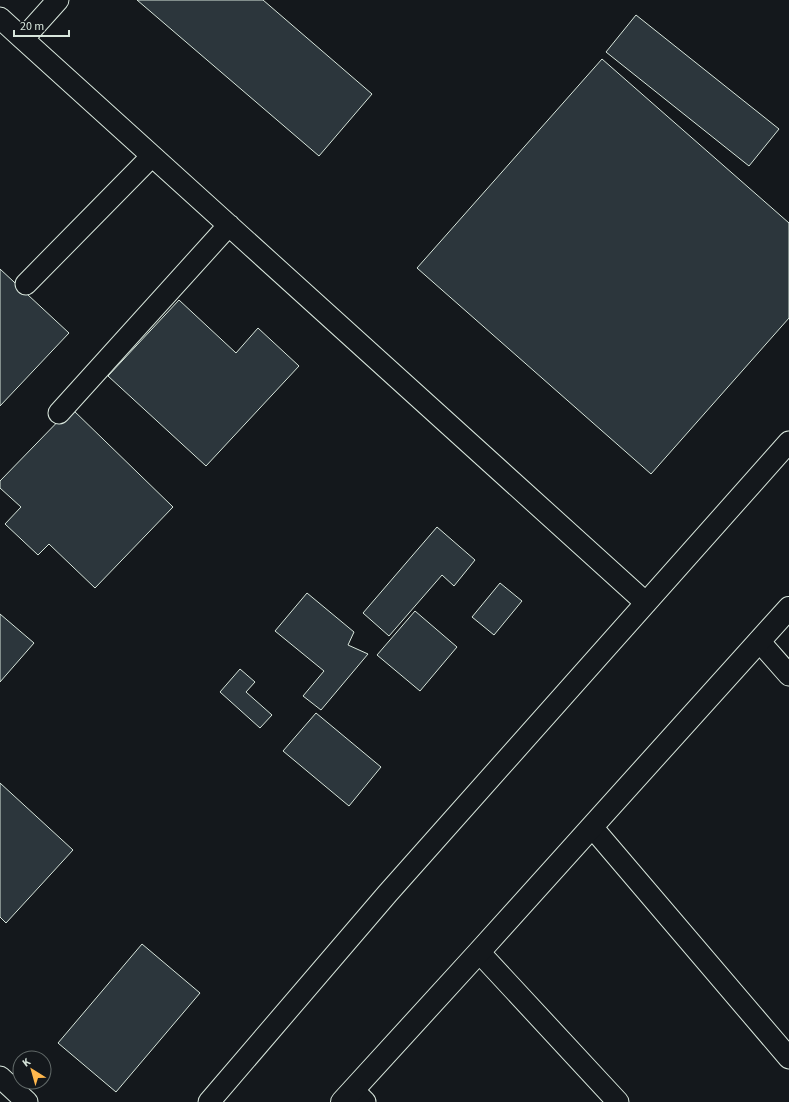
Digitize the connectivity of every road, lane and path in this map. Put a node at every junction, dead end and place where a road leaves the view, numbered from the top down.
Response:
1 (58, 0) edge
2 (0, 18) edge
3 (23, 39) junction
4 (152, 156) junction
5 (228, 225) junction
6 (26, 284) dead end
7 (59, 413) dead end
8 (789, 442) edge
9 (646, 603) junction
10 (789, 608) edge
11 (759, 641) junction
12 (789, 675) edge
13 (592, 827) junction
14 (479, 952) junction
15 (789, 1058) edge
16 (0, 1077) edge
17 (353, 1098) edge
18 (27, 1102) edge
19 (209, 1102) edge
20 (618, 1102) edge

1 - 3 street
2 - 3 street
3 - 4 street
4 - 5 street
4 - 6 street
5 - 7 street
5 - 9 street
8 - 9 street
9 - 19 street
10 - 11 main road
11 - 12 street
11 - 13 main road
13 - 14 main road
13 - 15 street
14 - 17 main road
14 - 20 street
16 - 18 street

